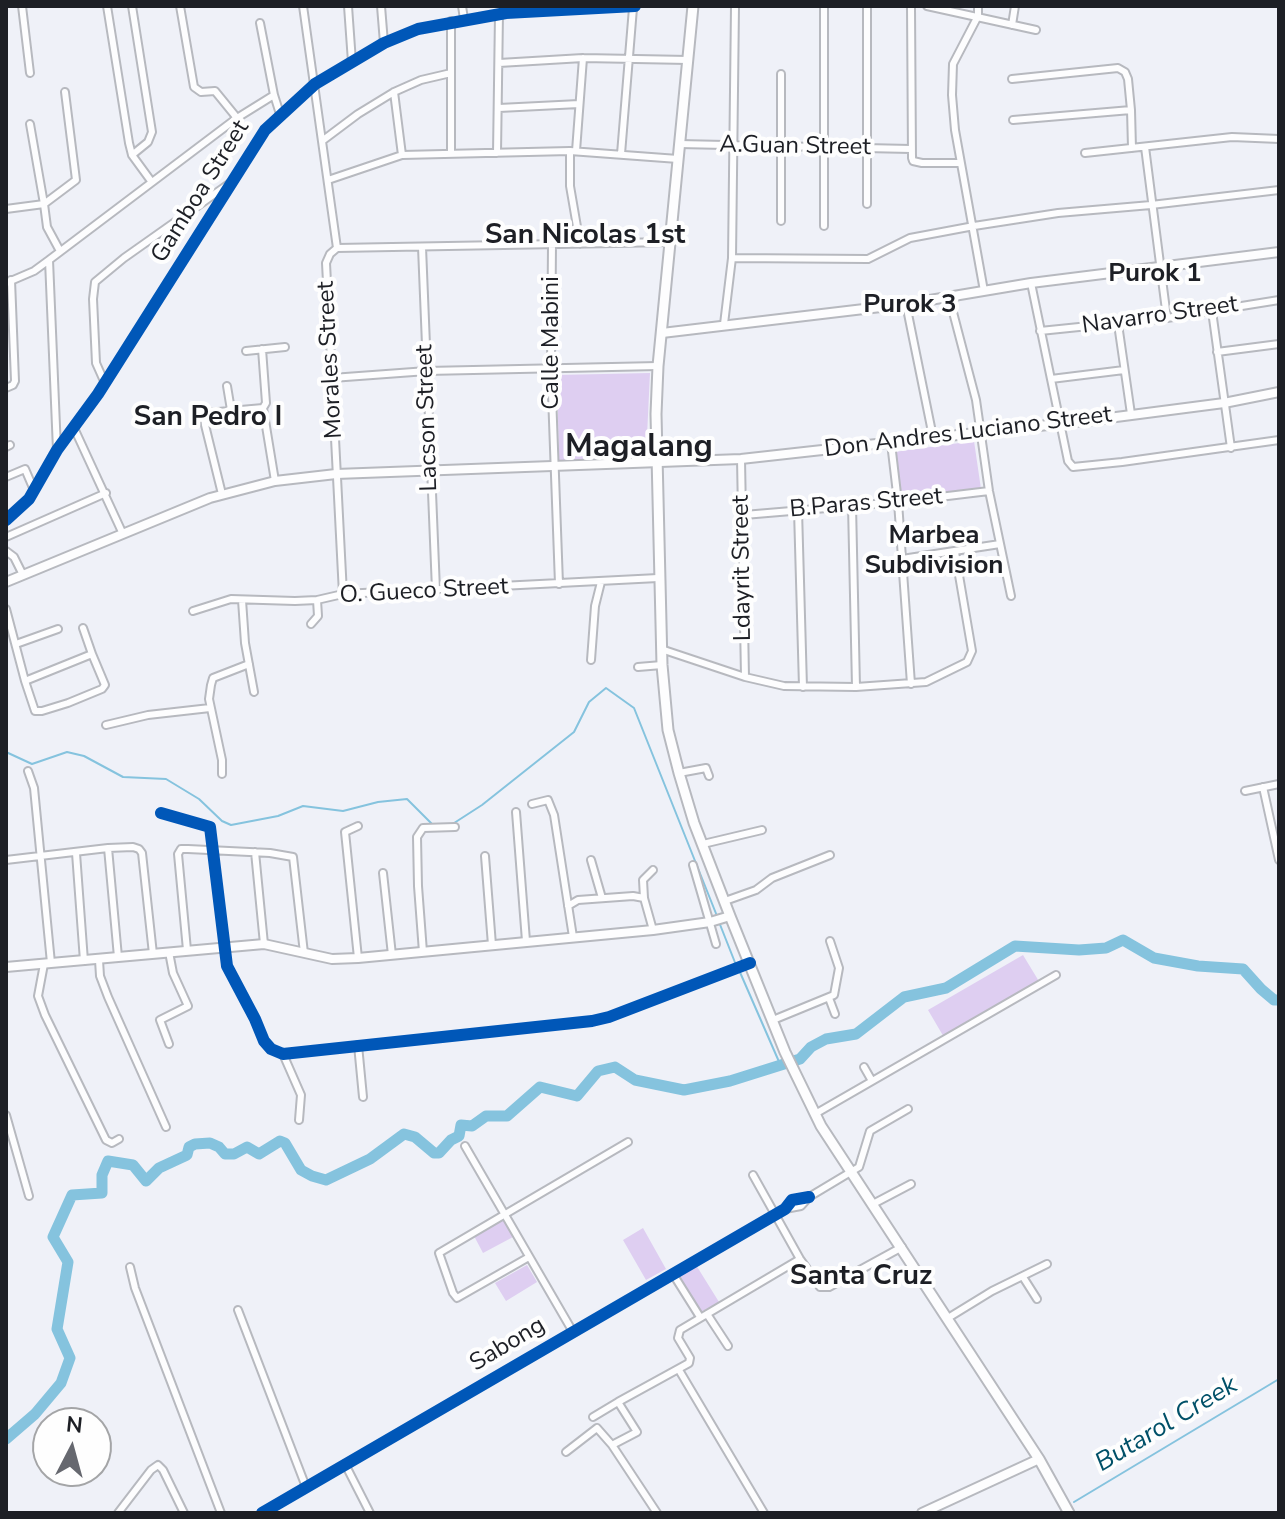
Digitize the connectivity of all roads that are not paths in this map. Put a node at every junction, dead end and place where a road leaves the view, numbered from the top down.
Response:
1 (22, 6) edge
2 (107, 6) edge
3 (132, 6) edge
4 (180, 6) edge
5 (303, 6) edge
6 (348, 6) edge
7 (381, 6) edge
8 (462, 6) edge
9 (693, 6) edge
10 (735, 6) edge
11 (824, 6) edge
12 (867, 6) edge
13 (911, 6) edge
14 (927, 6) edge
15 (978, 6) edge
16 (1015, 6) edge
17 (613, 7) edge
18 (634, 7) edge
19 (940, 7) edge
20 (536, 8) edge
21 (499, 14) junction
22 (978, 16) junction
23 (464, 19) junction
24 (451, 21) junction
25 (260, 23) dead end
26 (1012, 25) junction
27 (1036, 30) dead end
28 (384, 43) junction
29 (583, 58) junction
30 (630, 58) junction
31 (688, 60) junction
32 (352, 62) junction
33 (499, 63) junction
34 (30, 73) dead end
35 (451, 73) junction
36 (781, 74) dead end
37 (1012, 79) dead end
38 (315, 84) junction
39 (65, 92) dead end
40 (394, 92) junction
41 (274, 95) junction
42 (579, 104) junction
43 (499, 108) junction
44 (1131, 110) junction
45 (280, 114) junction
46 (237, 118) junction
47 (1013, 120) dead end
48 (30, 124) dead end
49 (1279, 139) edge
50 (322, 141) junction
51 (679, 144) junction
52 (733, 146) junction
53 (1145, 147) junction
54 (781, 148) junction
55 (825, 148) junction
56 (1132, 148) junction
57 (868, 149) junction
58 (911, 149) junction
59 (573, 151) junction
60 (451, 152) junction
61 (497, 153) junction
62 (1085, 153) dead end
63 (621, 154) junction
64 (132, 155) junction
65 (402, 155) junction
66 (678, 159) junction
67 (960, 163) junction
68 (235, 179) junction
69 (328, 180) junction
70 (151, 181) junction
71 (1279, 190) edge
72 (44, 204) junction
73 (867, 204) dead end
74 (1151, 205) junction
75 (6, 209) edge
76 (781, 221) dead end
77 (824, 226) dead end
78 (974, 226) junction
79 (670, 242) junction
80 (580, 244) junction
81 (552, 245) junction
82 (422, 247) junction
83 (337, 248) junction
84 (60, 251) junction
85 (1279, 252) edge
86 (732, 258) junction
87 (49, 260) junction
88 (1159, 268) junction
89 (8, 282) edge
90 (1031, 283) junction
91 (984, 291) junction
92 (949, 297) junction
93 (1279, 300) edge
94 (906, 304) junction
95 (1212, 311) junction
96 (1167, 318) junction
97 (724, 324) junction
98 (1118, 324) junction
99 (1040, 331) junction
100 (662, 333) junction
101 (1279, 344) edge
102 (285, 347) dead end
103 (262, 349) junction
104 (246, 351) dead end
105 (1217, 352) junction
106 (658, 366) junction
107 (551, 367) junction
108 (1124, 370) junction
109 (427, 371) junction
110 (332, 378) junction
111 (1051, 379) junction
112 (104, 381) junction
113 (227, 386) dead end
114 (6, 388) edge
115 (1279, 392) edge
116 (1224, 403) junction
117 (263, 408) junction
118 (231, 410) junction
119 (1131, 414) junction
120 (1060, 422) junction
121 (74, 428) junction
122 (980, 431) junction
123 (933, 437) junction
124 (1279, 440) edge
125 (891, 443) junction
126 (1231, 448) junction
127 (57, 450) junction
128 (741, 459) junction
129 (656, 463) junction
130 (554, 467) junction
131 (430, 472) junction
132 (336, 474) junction
133 (6, 477) edge
134 (275, 481) junction
135 (34, 490) junction
136 (989, 491) junction
137 (106, 493) junction
138 (222, 494) junction
139 (898, 502) junction
140 (852, 505) junction
141 (798, 510) junction
142 (744, 515) junction
143 (6, 520) edge
144 (122, 532) junction
145 (6, 537) edge
146 (1000, 544) junction
147 (6, 551) edge
148 (955, 552) junction
149 (902, 559) junction
150 (23, 575) junction
151 (658, 578) junction
152 (6, 582) edge
153 (601, 582) junction
154 (559, 584) junction
155 (436, 590) junction
156 (343, 594) junction
157 (1011, 596) dead end
158 (242, 600) junction
159 (317, 600) junction
160 (6, 609) edge
161 (193, 611) dead end
162 (311, 624) dead end
163 (83, 628) dead end
164 (58, 629) dead end
165 (16, 644) junction
166 (661, 649) junction
167 (92, 654) junction
168 (591, 660) dead end
169 (249, 664) junction
170 (662, 665) junction
171 (638, 667) dead end
172 (745, 677) junction
173 (25, 681) junction
174 (911, 684) junction
175 (803, 687) junction
176 (856, 687) junction
177 (254, 692) dead end
178 (210, 708) junction
179 (106, 725) dead end
180 (28, 771) dead end
181 (679, 773) junction
182 (222, 774) dead end
183 (709, 776) dead end
184 (1279, 784) edge
185 (1263, 787) junction
186 (1245, 791) dead end
187 (532, 804) dead end
188 (516, 812) dead end
189 (161, 813) dead end
190 (358, 826) dead end
191 (455, 827) dead end
192 (762, 830) dead end
193 (703, 844) junction
194 (108, 848) junction
195 (214, 851) junction
196 (255, 852) junction
197 (76, 853) junction
198 (830, 855) dead end
199 (40, 856) junction
200 (485, 856) dead end
201 (6, 860) edge
202 (591, 860) dead end
203 (1279, 860) edge
204 (693, 865) dead end
205 (653, 870) dead end
206 (383, 873) dead end
207 (602, 898) junction
208 (644, 898) junction
209 (725, 901) junction
210 (568, 906) junction
211 (719, 920) junction
212 (653, 930) junction
213 (573, 937) junction
214 (526, 941) junction
215 (830, 941) dead end
216 (264, 944) junction
217 (716, 944) dead end
218 (492, 945) junction
219 (223, 947) junction
220 (187, 950) junction
221 (169, 952) junction
222 (423, 952) junction
223 (304, 953) junction
224 (153, 954) junction
225 (392, 955) junction
226 (118, 957) junction
227 (358, 958) junction
228 (99, 960) junction
229 (84, 961) junction
230 (48, 964) junction
231 (742, 966) junction
232 (6, 967) edge
233 (1056, 975) dead end
234 (829, 998) junction
235 (835, 1014) dead end
236 (773, 1020) junction
237 (169, 1044) dead end
238 (358, 1045) junction
239 (283, 1054) junction
240 (864, 1067) dead end
241 (872, 1081) junction
242 (363, 1097) dead end
243 (908, 1109) dead end
244 (815, 1114) junction
245 (6, 1115) edge
246 (299, 1120) dead end
247 (166, 1127) dead end
248 (119, 1139) dead end
249 (628, 1142) dead end
250 (465, 1146) dead end
251 (852, 1172) junction
252 (753, 1175) dead end
253 (911, 1184) dead end
254 (29, 1196) dead end
255 (873, 1204) junction
256 (504, 1214) junction
257 (776, 1214) junction
258 (902, 1247) junction
259 (529, 1257) junction
260 (800, 1259) junction
261 (1047, 1264) dead end
262 (130, 1267) dead end
263 (673, 1274) junction
264 (1023, 1277) junction
265 (1037, 1299) dead end
266 (238, 1310) dead end
267 (704, 1315) junction
268 (948, 1318) junction
269 (573, 1332) junction
270 (728, 1346) dead end
271 (679, 1370) junction
272 (618, 1402) junction
273 (593, 1417) dead end
274 (612, 1445) junction
275 (566, 1452) dead end
276 (1039, 1459) junction
277 (345, 1464) junction
278 (306, 1487) junction
279 (118, 1513) edge
280 (184, 1513) edge
281 (221, 1513) edge
282 (262, 1513) edge
283 (370, 1513) edge
284 (657, 1513) edge
285 (764, 1513) edge
286 (922, 1513) edge
287 (1069, 1513) edge

1 - 34 street
2 - 64 street
3 - 64 street
4 - 46 street
5 - 38 street, Morales Street
6 - 32 street
7 - 28 street
8 - 23 street
9 - 31 main road
10 - 52 street
11 - 55 street
12 - 57 street
13 - 58 street
14 - 19 street
15 - 22 street
16 - 26 street
17 - 18 street, Gamboa Street
17 - 20 street, Gamboa Street
18 - 30 street
19 - 22 street
20 - 21 street, Gamboa Street
21 - 23 street, Gamboa Street
21 - 33 street
22 - 26 street
22 - 67 street
23 - 24 street, Gamboa Street
24 - 28 street, Gamboa Street
24 - 35 street
25 - 41 street
26 - 27 street
28 - 32 street, Gamboa Street
29 - 30 street
29 - 33 street
29 - 42 street
30 - 31 street
30 - 63 street
31 - 51 main road
32 - 38 street, Gamboa Street
33 - 43 street
35 - 40 street
35 - 60 street
36 - 54 street
37 - 44 street
38 - 45 street, Gamboa Street
38 - 50 street, Morales Street
39 - 72 street
40 - 50 street
40 - 65 street
41 - 45 street
41 - 46 street
42 - 43 street
42 - 59 street
43 - 61 street
44 - 47 street
44 - 56 street
45 - 68 street, Gamboa Street
46 - 70 street
48 - 72 street
49 - 53 street
50 - 69 street, Morales Street
51 - 52 street, A.Guan Street
51 - 66 main road
52 - 54 street, A.Guan Street
52 - 86 street
53 - 56 street
53 - 74 street
54 - 55 street, A.Guan Street
54 - 76 street
55 - 57 street, A.Guan Street
55 - 77 street
56 - 62 street
57 - 58 street, A.Guan Street
57 - 73 street
58 - 67 street
59 - 61 street
59 - 63 street
59 - 80 street
60 - 61 street
60 - 65 street
63 - 66 street
64 - 70 street
65 - 69 street
66 - 79 main road
67 - 78 street
68 - 112 street, Gamboa Street
68 - 112 street
69 - 83 street, Morales Street
70 - 84 street
71 - 74 street
72 - 75 street
72 - 84 street
74 - 78 street
74 - 88 street
78 - 86 street
78 - 91 street
79 - 80 street
79 - 100 main road
80 - 81 street
81 - 82 street
81 - 107 street, Calle Mabini
82 - 83 street
82 - 109 street, Lacson Street
83 - 110 street, Morales Street
84 - 87 street
85 - 88 street
86 - 97 street
87 - 89 street
87 - 127 street
88 - 90 street
88 - 96 street
89 - 114 street
90 - 91 street
90 - 99 street
91 - 92 street
92 - 94 street
92 - 122 street
93 - 95 street, Navarro Street
94 - 97 street
94 - 123 street
95 - 96 street, Navarro Street
95 - 105 street
96 - 98 street, Navarro Street
97 - 100 street
98 - 99 street, Navarro Street
98 - 108 street
99 - 111 street
100 - 106 main road
101 - 105 street
102 - 103 street
103 - 104 street
103 - 117 street
105 - 116 street
106 - 107 street
106 - 129 main road
107 - 109 street
107 - 130 street, Calle Mabini
108 - 111 street
108 - 119 street
109 - 110 street
109 - 131 street, Lacson Street
110 - 132 street, Morales Street
111 - 120 street
112 - 121 street, Gamboa Street
113 - 118 street
115 - 116 street, Don Andres Luciano Street
116 - 119 street, Don Andres Luciano Street
116 - 126 street
117 - 118 street
117 - 134 street
118 - 138 street
119 - 120 street, Don Andres Luciano Street
120 - 122 street, Don Andres Luciano Street
120 - 126 street
121 - 127 street, Gamboa Street
121 - 137 street
122 - 123 street, Don Andres Luciano Street
122 - 136 street
123 - 125 street, Don Andres Luciano Street
124 - 126 street
125 - 128 street, Don Andres Luciano Street
125 - 139 street
127 - 135 street, Gamboa Street
128 - 129 street, Don Andres Luciano Street
128 - 142 street, Ldayrit Street
129 - 130 street, Don Andres Luciano Street
129 - 151 main road
130 - 131 street, Don Andres Luciano Street
130 - 154 street, Calle Mabini
131 - 132 street, Don Andres Luciano Street
131 - 155 street, Lacson Street
132 - 134 street, Don Andres Luciano Street
132 - 156 street, Morales Street
133 - 135 street
134 - 138 street, Don Andres Luciano Street
135 - 143 street, Gamboa Street
136 - 139 street, B.Paras Street
136 - 146 street
137 - 144 street
137 - 145 street
138 - 144 street, Don Andres Luciano Street
139 - 140 street, B.Paras Street
139 - 149 street
140 - 141 street, B.Paras Street
140 - 176 street
141 - 142 street, B.Paras Street
141 - 175 street
142 - 172 street, Ldayrit Street
144 - 150 street, Don Andres Luciano Street
146 - 148 street
146 - 157 street
147 - 150 street
148 - 149 street
148 - 174 street
149 - 174 street
150 - 152 street, Don Andres Luciano Street
151 - 153 street, O. Gueco Street
151 - 166 main road
153 - 154 street, O. Gueco Street
153 - 168 street
154 - 155 street, O. Gueco Street
155 - 156 street, O. Gueco Street
156 - 159 street, O. Gueco Street
158 - 159 street, O. Gueco Street
158 - 161 street, O. Gueco Street
158 - 169 street
159 - 162 street
160 - 165 street
163 - 167 street
164 - 165 street
165 - 173 street
166 - 170 main road
166 - 172 street
167 - 173 street
167 - 173 street
169 - 177 street
169 - 178 street
170 - 171 street
170 - 181 main road
172 - 175 street
174 - 176 street
175 - 176 street
178 - 179 street
178 - 182 street
180 - 199 street
181 - 183 street
181 - 193 main road
184 - 185 street
185 - 186 street
185 - 203 street
187 - 210 street
188 - 214 street
189 - 195 street
190 - 227 street
191 - 222 street
192 - 193 street
193 - 209 main road
194 - 197 street
194 - 224 street
194 - 226 street
195 - 196 street
195 - 219 street
195 - 220 street
196 - 216 street
196 - 223 street
197 - 199 street
197 - 229 street
198 - 209 street
199 - 201 street
199 - 230 street
200 - 218 street
202 - 207 street
204 - 211 street
205 - 208 street
206 - 225 street
207 - 208 street
207 - 210 street
208 - 212 street
209 - 211 main road
210 - 213 street
211 - 212 street
211 - 217 street
211 - 231 main road
212 - 213 street
213 - 214 street
214 - 218 street
215 - 234 street
216 - 219 street
216 - 223 street
218 - 222 street
219 - 220 street
219 - 239 street
220 - 221 street
221 - 224 street
221 - 237 street
222 - 225 street
223 - 227 street
224 - 226 street
225 - 227 street
226 - 228 street
228 - 229 street
228 - 247 street
229 - 230 street
230 - 232 street
230 - 248 street
231 - 236 main road
231 - 238 street
233 - 241 street
234 - 235 street
234 - 236 street
236 - 244 main road
238 - 239 street
238 - 242 street
239 - 246 street
240 - 241 street
241 - 244 street
243 - 251 street
244 - 251 main road
245 - 254 street
249 - 256 street
250 - 256 street
251 - 255 main road
251 - 257 street, Sabong
252 - 257 street
253 - 255 street
255 - 258 main road
256 - 259 street
256 - 259 street
257 - 260 street
257 - 263 street, Sabong
258 - 260 street
258 - 268 main road
259 - 269 street
260 - 267 street
261 - 264 street
262 - 281 street
263 - 267 street
263 - 269 street, Sabong
264 - 265 street
264 - 268 street
266 - 278 street
267 - 270 street
267 - 271 street
268 - 276 main road
269 - 277 street, Sabong
271 - 272 street
271 - 285 street
272 - 273 street
272 - 274 street
274 - 275 street
274 - 284 street
276 - 286 street
276 - 287 main road
277 - 278 street, Sabong
277 - 283 street
278 - 282 street, Sabong
279 - 280 street

